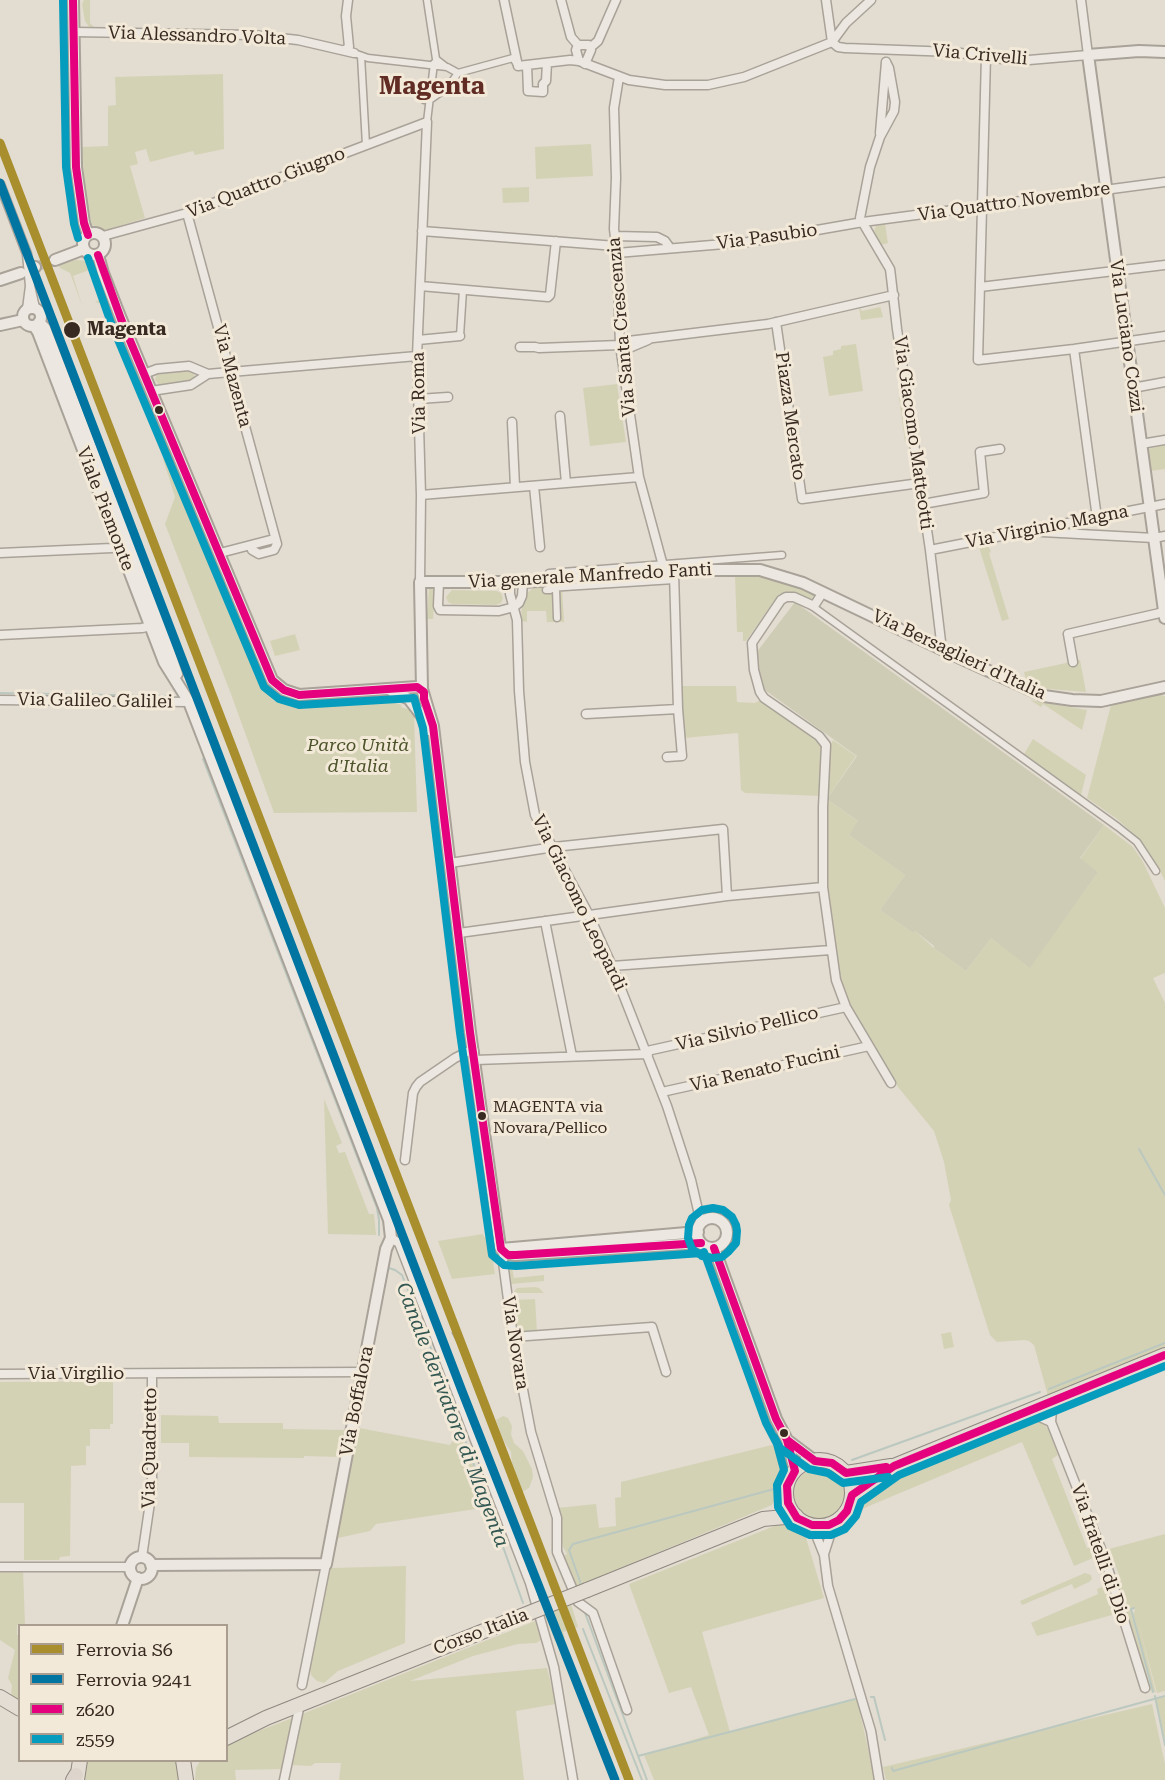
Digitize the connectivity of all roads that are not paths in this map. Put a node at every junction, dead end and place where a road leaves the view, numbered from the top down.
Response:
1 (74, 0) edge
2 (348, 0) edge
3 (427, 0) edge
4 (504, 0) edge
5 (561, 0) edge
6 (616, 0) edge
7 (826, 0) edge
8 (872, 0) edge
9 (1081, 0) edge
10 (74, 32) junction
11 (832, 42) junction
12 (578, 45) junction
13 (591, 47) junction
14 (886, 50) junction
15 (1165, 52) edge
16 (354, 53) junction
17 (1088, 55) junction
18 (986, 56) junction
19 (582, 62) junction
20 (886, 62) junction
21 (431, 63) junction
22 (547, 63) junction
23 (523, 66) junction
24 (458, 73) junction
25 (619, 77) junction
26 (427, 99) junction
27 (427, 122) junction
28 (880, 137) junction
29 (366, 145) junction
30 (1165, 182) edge
31 (0, 184) edge
32 (1108, 190) junction
33 (982, 207) junction
34 (187, 213) junction
35 (863, 222) junction
36 (422, 231) junction
37 (88, 235) junction
38 (103, 236) junction
39 (615, 236) junction
40 (556, 242) junction
41 (670, 248) junction
42 (84, 249) junction
43 (617, 250) junction
44 (98, 255) junction
45 (55, 260) tunnel mouth
46 (1165, 265) edge
47 (1117, 271) junction
48 (21, 273) dead end
49 (0, 280) edge
50 (420, 286) junction
51 (980, 287) junction
52 (462, 290) junction
53 (894, 295) junction
54 (31, 308) junction
55 (23, 320) junction
56 (776, 322) junction
57 (37, 324) junction
58 (0, 325) edge
59 (460, 336) joint
60 (1165, 336) edge
61 (418, 340) junction
62 (1127, 342) junction
63 (621, 346) junction
64 (520, 347) dead end
65 (1074, 349) junction
66 (417, 356) junction
67 (231, 371) junction
68 (144, 374) junction
69 (208, 374) junction
70 (1165, 382) edge
71 (1133, 388) junction
72 (151, 391) junction
73 (448, 397) dead end
74 (418, 399) junction
75 (560, 416) dead end
76 (512, 422) dead end
77 (1165, 440) edge
78 (1141, 444) junction
79 (1000, 449) dead end
80 (639, 477) junction
81 (566, 483) junction
82 (920, 483) junction
83 (534, 486) junction
84 (515, 488) junction
85 (421, 495) junction
86 (923, 504) junction
87 (1165, 504) edge
88 (1150, 507) junction
89 (1097, 518) junction
90 (1030, 532) junction
91 (1160, 537) edge
92 (124, 544) junction
93 (540, 547) dead end
94 (930, 550) junction
95 (0, 553) edge
96 (220, 553) junction
97 (782, 555) dead end
98 (760, 570) joint
99 (669, 572) junction
100 (420, 582) junction
101 (439, 582) junction
102 (510, 582) junction
103 (523, 582) junction
104 (549, 587) junction
105 (823, 592) junction
106 (812, 606) junction
107 (514, 607) junction
108 (1165, 615) edge
109 (558, 618) dead end
110 (155, 625) junction
111 (0, 635) edge
112 (942, 650) junction
113 (1073, 662) dead end
114 (1165, 687) edge
115 (417, 692) junction
116 (0, 700) edge
117 (189, 702) junction
118 (678, 709) junction
119 (586, 714) dead end
120 (667, 757) dead end
121 (554, 848) junction
122 (450, 862) junction
123 (1155, 870) dead end
124 (823, 887) junction
125 (727, 896) junction
126 (589, 915) junction
127 (545, 921) junction
128 (459, 933) junction
129 (831, 950) junction
130 (612, 966) junction
131 (846, 1007) junction
132 (869, 1046) junction
133 (647, 1052) junction
134 (475, 1056) junction
135 (572, 1056) junction
136 (891, 1083) dead end
137 (662, 1092) junction
138 (405, 1160) dead end
139 (700, 1233) junction
140 (391, 1238) junction
141 (714, 1248) junction
142 (502, 1251) junction
143 (513, 1337) junction
144 (1165, 1355) edge
145 (363, 1372) junction
146 (666, 1372) dead end
147 (0, 1374) edge
148 (152, 1374) junction
149 (1058, 1397) junction
150 (1027, 1411) junction
151 (1051, 1422) junction
152 (787, 1440) junction
153 (815, 1461) junction
154 (894, 1466) junction
155 (795, 1471) junction
156 (846, 1473) junction
157 (852, 1495) junction
158 (787, 1498) junction
159 (796, 1516) junction
160 (763, 1520) junction
161 (834, 1523) junction
162 (812, 1526) junction
163 (824, 1555) junction
164 (142, 1557) junction
165 (326, 1564) junction
166 (151, 1565) junction
167 (0, 1567) edge
168 (130, 1567) junction
169 (138, 1578) junction
170 (123, 1624) edge
171 (302, 1685) dead end
172 (1145, 1688) dead end
173 (0, 1697) edge
174 (300, 1704) junction
175 (18, 1708) edge
176 (627, 1710) dead end
177 (266, 1718) junction
178 (228, 1730) edge
179 (228, 1737) edge
180 (183, 1762) edge
181 (194, 1762) edge
182 (186, 1778) edge
183 (284, 1780) edge
184 (573, 1780) edge
185 (879, 1780) edge

1 - 10 street
2 - 16 street
3 - 21 street, Via Roma
4 - 23 street
5 - 12 street
6 - 13 street
7 - 11 street
8 - 11 street
9 - 17 street
10 - 16 street, Via Alessandro Volta
10 - 37 street
11 - 14 street, Via Crivelli
11 - 25 street
12 - 13 street
12 - 19 street
13 - 19 street
14 - 18 street, Via Crivelli
14 - 20 street
15 - 17 street, Via Crivelli
16 - 21 street, Via Alessandro Volta
16 - 29 street
17 - 18 street, Via Crivelli
17 - 32 street, Via Luciano Cozzi
18 - 33 street
19 - 22 street
19 - 25 street
20 - 28 street
20 - 28 street
21 - 24 street
21 - 26 street, Via Roma
22 - 23 street
22 - 23 street
23 - 24 street
24 - 26 street
25 - 39 street, Via Santa Crescenzia
26 - 27 street, Via Roma
27 - 29 street, Via Quattro Giugno
27 - 36 street, Via Roma
28 - 35 street
29 - 34 street, Via Quattro Giugno
30 - 32 street, Via Quattro Novembre
31 - 54 street
32 - 33 street, Via Quattro Novembre
32 - 47 street, Via Luciano Cozzi
33 - 35 street, Via Quattro Novembre
33 - 51 street
34 - 38 street, Via Quattro Giugno
34 - 67 street, Via Mazenta
35 - 41 street, Via Pasubio
35 - 53 street, Via Giacomo Matteotti
36 - 40 street, Via Pasubio
36 - 50 street, Via Roma
37 - 38 street
37 - 42 street
38 - 44 street
39 - 41 street, Via Pasubio
39 - 43 street, Via Santa Crescenzia
40 - 43 street, Via Pasubio
40 - 52 street
41 - 43 street, Via Pasubio
42 - 44 street
42 - 45 street
43 - 63 street, Via Santa Crescenzia
44 - 68 street
46 - 47 street
47 - 51 street
47 - 62 street, Via Luciano Cozzi
48 - 49 street
50 - 52 street
50 - 61 street, Via Roma
51 - 65 street
52 - 59 street
53 - 56 street
53 - 82 street, Via Giacomo Matteotti
54 - 55 street
54 - 57 street
55 - 57 street
55 - 58 street
56 - 63 street
56 - 82 street, Piazza Mercato
57 - 92 street, Viale Piemonte
59 - 61 street
60 - 62 street
61 - 66 street, Via Roma
62 - 65 street
62 - 71 street, Via Luciano Cozzi
63 - 64 street
63 - 80 street, Via Santa Crescenzia
65 - 89 street
66 - 67 street
66 - 74 street, Via Roma
67 - 69 street
67 - 96 street, Via Mazenta
68 - 69 street
68 - 72 street
69 - 72 street
70 - 71 street
71 - 78 street, Via Luciano Cozzi
72 - 96 street
73 - 74 street
74 - 85 street, Via Roma
75 - 81 street
76 - 84 street
77 - 78 street
78 - 88 street, Via Luciano Cozzi
79 - 86 street
80 - 81 street
80 - 99 street, Via Santa Crescenzia
81 - 83 street
82 - 86 street, Via Giacomo Matteotti
83 - 84 street
83 - 93 street
84 - 85 street
85 - 100 street, Via Roma
86 - 94 street, Via Giacomo Matteotti
87 - 88 street, Via Virginio Magna
88 - 89 street, Via Virginio Magna
88 - 91 street, Via Luciano Cozzi
89 - 90 street, Via Virginio Magna
90 - 91 street
90 - 94 street, Via Virginio Magna
91 - 108 street, Via Luciano Cozzi
92 - 95 street
92 - 110 street, Viale Piemonte
94 - 112 street, Via Giacomo Matteotti
96 - 115 street
97 - 99 street
98 - 99 street, Via generale Manfredo Fanti
98 - 105 street, Via Bersaglieri d'Italia
99 - 104 street, Via generale Manfredo Fanti
99 - 118 street, Via Santa Crescenzia
100 - 101 street, Via generale Manfredo Fanti
100 - 115 street, Via Roma
101 - 102 street, Via generale Manfredo Fanti
101 - 107 street
102 - 103 street, Via generale Manfredo Fanti
102 - 107 street, Via Giacomo Leopardi
103 - 104 street, Via generale Manfredo Fanti
103 - 107 street
104 - 109 street
105 - 106 street
105 - 112 street, Via Bersaglieri d'Italia
106 - 123 street
106 - 124 street, Via Renato Fucini
107 - 121 street, Via Giacomo Leopardi
108 - 113 street
110 - 111 street
110 - 117 street, Viale Piemonte
112 - 114 street, Via Bersaglieri d'Italia
115 - 122 street, Via Novara
116 - 117 street, Via Galileo Galilei
117 - 140 street, Viale Piemonte
118 - 119 street
118 - 120 street, Via Santa Crescenzia
121 - 122 street
121 - 125 street
121 - 126 street, Via Giacomo Leopardi
122 - 128 street, Via Novara
124 - 125 street
124 - 129 street, Via Renato Fucini
125 - 126 street
126 - 127 street
126 - 130 street, Via Giacomo Leopardi
127 - 128 street
127 - 135 street
128 - 134 street, Via Novara
129 - 130 street
129 - 131 street, Via Renato Fucini
130 - 133 street, Via Giacomo Leopardi
131 - 132 street, Via Renato Fucini
131 - 133 street, Via Silvio Pellico
132 - 136 street, Via Renato Fucini
132 - 137 street, Via Renato Fucini
133 - 135 street, Via Silvio Pellico
133 - 137 street, Via Giacomo Leopardi
134 - 135 street, Via Silvio Pellico
134 - 138 street
134 - 142 street, Via Novara
137 - 139 street, Via Giacomo Leopardi
139 - 141 street
139 - 141 street
139 - 142 street
140 - 145 street, Via Boffalora
140 - 184 street
141 - 152 street
142 - 143 street, Via Novara
143 - 146 street
143 - 176 street, Via Novara
144 - 149 main road
145 - 148 street, Via Virgilio
145 - 165 street, Via Boffalora
147 - 148 street, Via Virgilio
148 - 164 street, Via Quadretto
149 - 150 main road
149 - 151 street
150 - 151 street
150 - 154 main road
151 - 172 street, Via fratelli di Dio
152 - 153 street
152 - 155 street
153 - 155 main road
153 - 156 main road
154 - 156 main road
154 - 157 main road
155 - 158 main road
156 - 157 main road
157 - 161 main road
158 - 159 main road
158 - 160 main road, Corso Italia
159 - 160 main road, Corso Italia
159 - 162 main road
160 - 174 main road, Corso Italia, bridge
161 - 162 main road
161 - 163 street
162 - 163 street
163 - 185 street
164 - 166 street
164 - 168 street
165 - 166 street
165 - 171 street, Via Boffalora
166 - 169 street
167 - 168 street
168 - 169 street
169 - 170 street
173 - 175 main road
174 - 177 main road, Corso Italia
174 - 183 street
177 - 178 main road
177 - 179 main road
180 - 182 main road
181 - 182 main road

